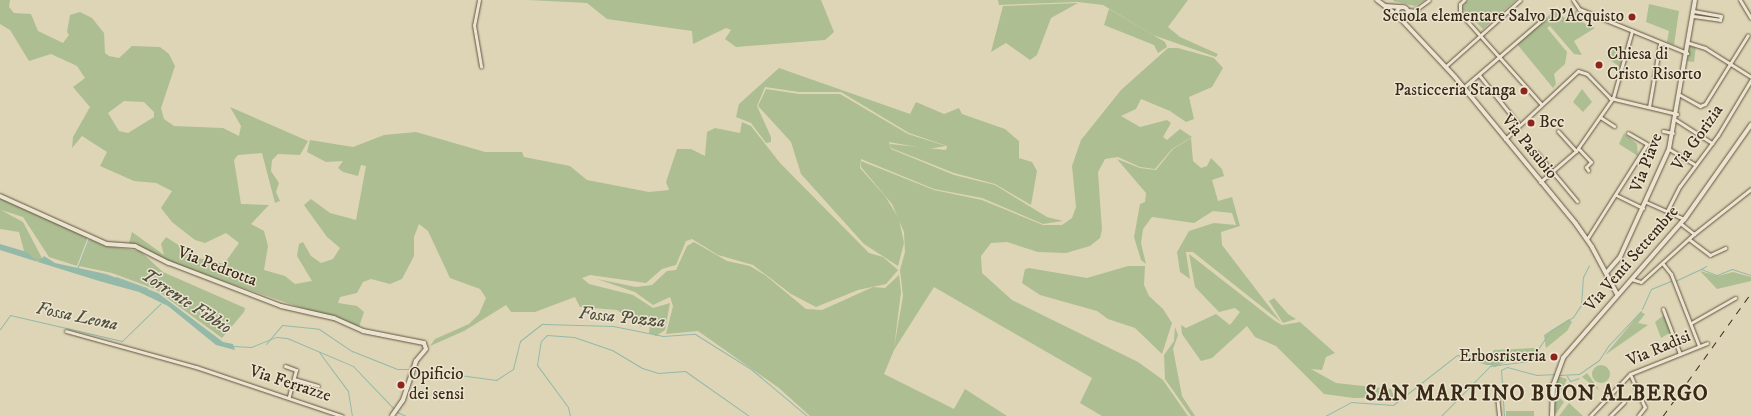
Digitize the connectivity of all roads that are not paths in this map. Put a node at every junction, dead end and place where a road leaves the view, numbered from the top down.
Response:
1 (478, 0) edge
2 (1377, 0) edge
3 (1430, 0) edge
4 (1464, 0) edge
5 (1520, 0) edge
6 (1573, 0) edge
7 (1695, 0) edge
8 (1740, 0) edge
9 (1383, 5) junction
10 (1401, 7) junction
11 (1408, 10) junction
12 (1417, 11) junction
13 (1693, 14) junction
14 (1398, 15) junction
15 (1406, 17) junction
16 (1751, 18) edge
17 (1544, 19) dead end
18 (1406, 27) junction
19 (1632, 31) junction
20 (1480, 35) junction
21 (1748, 35) dead end
22 (1660, 43) junction
23 (1689, 43) junction
24 (1687, 53) junction
25 (1500, 57) junction
26 (1729, 65) junction
27 (481, 66) dead end
28 (1446, 66) junction
29 (1479, 75) junction
30 (1751, 78) edge
31 (1464, 88) junction
32 (1680, 95) junction
33 (1613, 98) junction
34 (1541, 104) junction
35 (1649, 107) junction
36 (1678, 114) junction
37 (1600, 117) junction
38 (1676, 120) junction
39 (1519, 125) junction
40 (1751, 125) edge
41 (1614, 126) dead end
42 (1558, 130) dead end
43 (1663, 131) dead end
44 (1628, 133) dead end
45 (1673, 133) junction
46 (1505, 139) junction
47 (1712, 143) junction
48 (1669, 149) junction
49 (1577, 150) junction
50 (1536, 152) dead end
51 (1696, 165) junction
52 (1588, 170) dead end
53 (1553, 171) junction
54 (1540, 182) junction
55 (1751, 189) edge
56 (1616, 195) junction
57 (0, 196) edge
58 (1577, 201) dead end
59 (1646, 202) junction
60 (1643, 208) junction
61 (1667, 211) junction
62 (1684, 219) junction
63 (1680, 223) junction
64 (1694, 234) junction
65 (1587, 240) junction
66 (1690, 240) junction
67 (1726, 248) dead end
68 (1663, 264) junction
69 (1607, 272) junction
70 (1630, 279) junction
71 (1617, 294) junction
72 (1735, 298) dead end
73 (1663, 309) dead end
74 (1691, 323) junction
75 (66, 331) dead end
76 (1707, 343) dead end
77 (1699, 346) junction
78 (1680, 354) junction
79 (285, 366) dead end
80 (1630, 374) junction
81 (294, 379) junction
82 (318, 386) dead end
83 (1497, 396) dead end
84 (289, 397) junction
85 (1624, 402) dead end
86 (342, 416) edge
87 (392, 416) edge
88 (1499, 416) edge
89 (1552, 416) edge
90 (1590, 416) edge
91 (1610, 416) edge
92 (1638, 416) edge

1 - 27 street
2 - 9 street, Via Pasubio
3 - 12 street
4 - 20 street
5 - 20 street
6 - 19 street
7 - 13 street, Via Piave
8 - 16 street
9 - 10 street
9 - 14 street, Via Pasubio
10 - 11 street
10 - 14 street
11 - 12 street
11 - 15 street
12 - 15 street
13 - 13 street
13 - 23 street, Via Piave
14 - 15 street, Via Pasubio
14 - 18 street, Via Pasubio
15 - 18 street
17 - 25 street
18 - 28 street, Via Pasubio
19 - 22 street
19 - 33 street
20 - 25 street
20 - 28 street
21 - 26 street
22 - 24 street
22 - 35 street
23 - 24 street, Via Piave
23 - 26 street
24 - 32 street, Via Piave
25 - 29 street
25 - 34 street
26 - 30 street
26 - 32 street
28 - 31 street, Via Pasubio
29 - 31 street
29 - 39 street
30 - 47 street, Via Gorizia
31 - 46 street, Via Pasubio
32 - 36 street, Via Piave
33 - 34 street
33 - 35 street
33 - 37 street
34 - 39 street
35 - 36 street
36 - 38 street, Via Piave
37 - 41 street
37 - 49 street
38 - 45 street, Via Piave
38 - 47 street
39 - 46 street
40 - 62 street, Via Venti Settembre
42 - 49 street
43 - 45 street
44 - 56 street
45 - 48 street, Via Piave
46 - 54 street, Via Pasubio
47 - 51 street, Via Gorizia
48 - 51 street
48 - 59 street, Via Piave
49 - 52 street
49 - 53 street
50 - 53 street
51 - 61 street, Via Gorizia
53 - 54 street
53 - 58 street
54 - 65 street, Via Pasubio
55 - 64 street
56 - 60 street
56 - 65 street
57 - 87 street, Via Pedrotta
59 - 60 street, Via Piave
59 - 61 street
60 - 69 street, Via Piave
61 - 62 street
62 - 63 street, Via Venti Settembre
63 - 64 street
63 - 70 street, Via Venti Settembre
64 - 66 street
65 - 69 street, Via Pasubio
66 - 67 street
66 - 68 street
68 - 70 street
68 - 74 street
69 - 71 street, Via Pasubio
70 - 71 street, Via Venti Settembre
71 - 89 street, Via Venti Settembre
72 - 74 street
73 - 78 street
74 - 77 street
75 - 84 street, Via Ferrazze
76 - 77 street, Via Radisi
77 - 78 street, Via Radisi
78 - 80 street, Via Radisi
79 - 81 street
80 - 90 street, Via Radisi
80 - 92 street
81 - 82 street
81 - 84 street
83 - 88 street
84 - 86 street, Via Ferrazze
85 - 91 street

